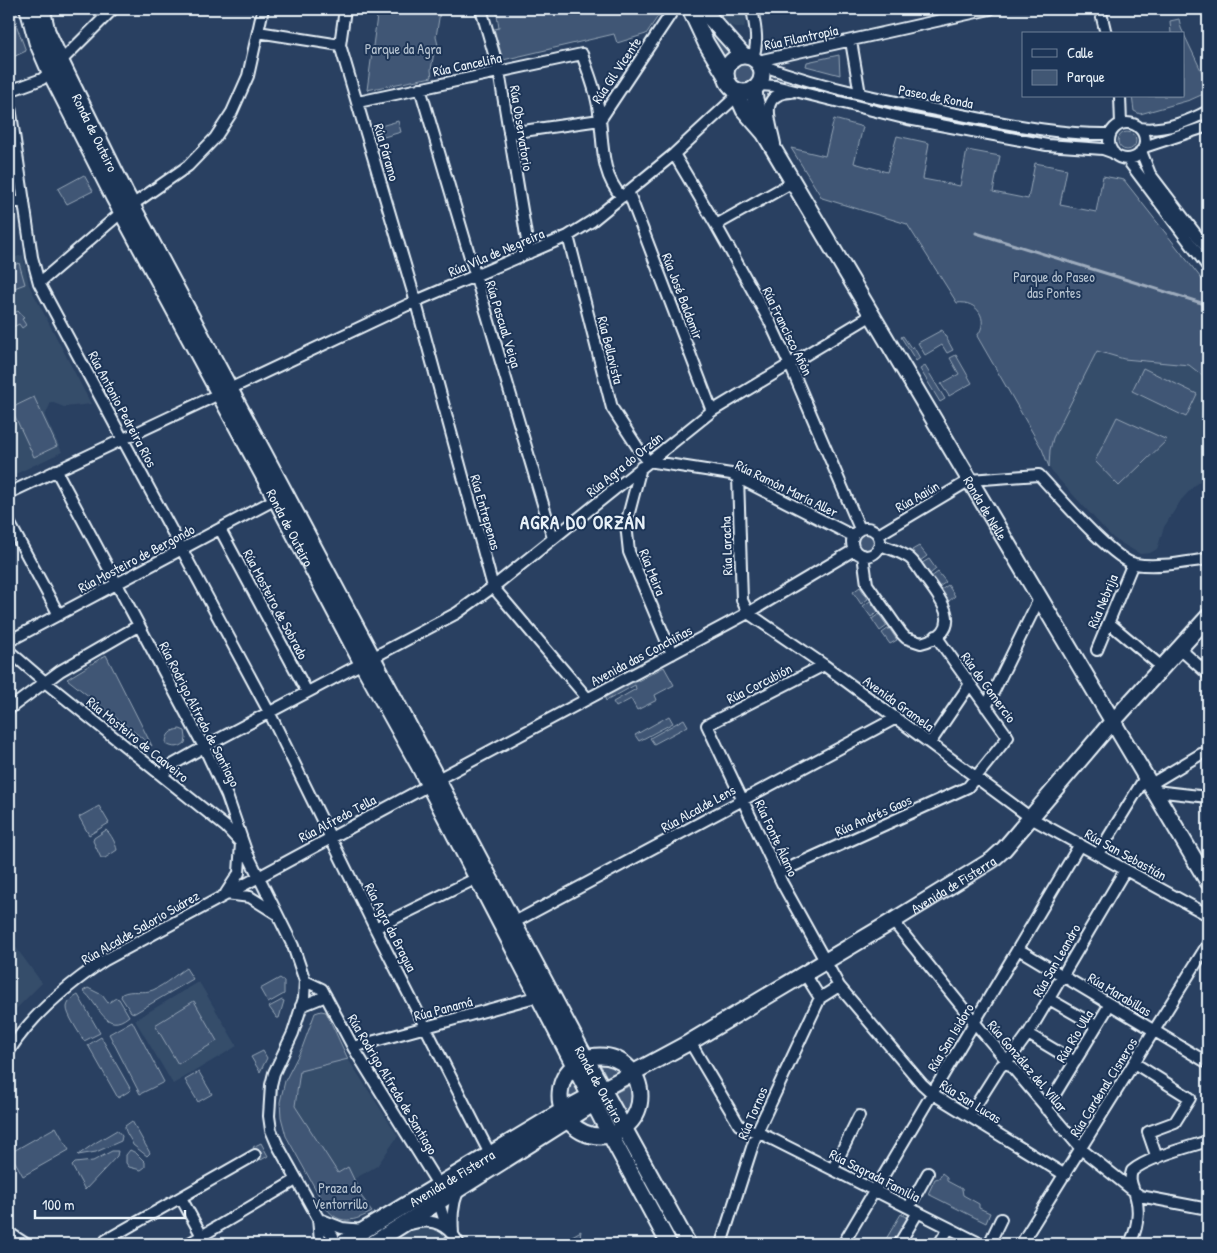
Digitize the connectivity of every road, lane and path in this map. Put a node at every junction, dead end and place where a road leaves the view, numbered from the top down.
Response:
1 (28, 9) edge
2 (42, 9) edge
3 (113, 9) edge
4 (263, 9) edge
5 (345, 9) edge
6 (481, 9) edge
7 (674, 9) edge
8 (690, 9) edge
9 (702, 9) edge
10 (752, 9) edge
11 (990, 9) edge
12 (1100, 9) edge
13 (258, 32) junction
14 (1106, 32) edge
15 (851, 41) junction
16 (340, 45) junction
17 (582, 54) joint
18 (754, 60) junction
19 (60, 61) junction
20 (500, 71) junction
21 (50, 72) junction
22 (726, 76) junction
23 (420, 88) junction
24 (9, 91) edge
25 (797, 92) junction
26 (743, 93) junction
27 (860, 94) junction
28 (1120, 98) edge
29 (9, 100) edge
30 (358, 102) junction
31 (1208, 112) edge
32 (600, 120) junction
33 (1121, 124) junction
34 (1208, 126) edge
35 (1139, 128) junction
36 (509, 133) junction
37 (764, 133) junction
38 (1110, 134) junction
39 (1142, 149) junction
40 (776, 153) junction
41 (1114, 153) junction
42 (674, 154) junction
43 (1127, 159) junction
44 (793, 182) junction
45 (625, 194) junction
46 (24, 201) junction
47 (9, 203) edge
48 (127, 208) junction
49 (716, 225) junction
50 (568, 236) junction
51 (1208, 250) edge
52 (529, 253) junction
53 (1208, 267) edge
54 (476, 276) junction
55 (39, 283) junction
56 (416, 301) junction
57 (872, 315) junction
58 (790, 364) junction
59 (224, 391) junction
60 (712, 411) junction
61 (123, 439) junction
62 (645, 464) junction
63 (56, 470) junction
64 (738, 477) junction
65 (970, 480) junction
66 (9, 493) edge
67 (276, 500) junction
68 (9, 522) edge
69 (220, 529) junction
70 (856, 532) junction
71 (554, 538) junction
72 (879, 540) junction
73 (182, 549) junction
74 (858, 553) junction
75 (1208, 560) edge
76 (1133, 564) junction
77 (116, 584) junction
78 (493, 587) junction
79 (1040, 597) junction
80 (748, 613) junction
81 (59, 615) junction
82 (1208, 617) edge
83 (1109, 623) junction
84 (138, 626) junction
85 (936, 636) junction
86 (9, 641) edge
87 (1180, 649) junction
88 (1097, 650) dead end
89 (9, 651) edge
90 (672, 654) junction
91 (367, 660) junction
92 (824, 665) junction
93 (1163, 668) junction
94 (1208, 674) edge
95 (45, 682) junction
96 (970, 684) junction
97 (308, 692) junction
98 (588, 699) junction
99 (986, 706) junction
100 (9, 709) edge
101 (269, 712) junction
102 (896, 718) junction
103 (1114, 721) junction
104 (707, 725) joint
105 (930, 743) junction
106 (204, 747) junction
107 (1208, 752) edge
108 (162, 775) junction
109 (977, 777) junction
110 (433, 782) junction
111 (1151, 784) junction
112 (1208, 797) edge
113 (743, 799) junction
114 (1031, 818) junction
115 (330, 837) junction
116 (1080, 844) junction
117 (244, 847) junction
118 (1098, 854) junction
119 (1125, 870) junction
120 (778, 873) junction
121 (258, 876) junction
122 (477, 878) junction
123 (1208, 882) edge
124 (226, 894) junction
125 (277, 914) junction
126 (1208, 915) edge
127 (893, 921) junction
128 (509, 927) junction
129 (375, 928) junction
130 (1208, 944) edge
131 (1018, 949) junction
132 (825, 962) junction
133 (805, 974) junction
134 (1063, 976) junction
135 (304, 981) junction
136 (839, 986) junction
137 (326, 996) junction
138 (539, 996) junction
139 (820, 998) junction
140 (1049, 999) junction
141 (1110, 1004) junction
142 (301, 1006) junction
143 (974, 1023) junction
144 (1096, 1026) junction
145 (426, 1027) junction
146 (1154, 1030) junction
147 (1028, 1034) junction
148 (690, 1042) junction
149 (354, 1048) junction
150 (9, 1051) edge
151 (580, 1061) junction
152 (1006, 1061) junction
153 (1075, 1062) junction
154 (1134, 1063) junction
155 (1208, 1063) edge
156 (634, 1073) junction
157 (932, 1094) junction
158 (598, 1095) junction
159 (1046, 1109) junction
160 (565, 1116) junction
161 (859, 1116) dead end
162 (969, 1116) junction
163 (624, 1128) junction
164 (757, 1132) junction
165 (547, 1135) junction
166 (613, 1140) junction
167 (1208, 1141) edge
168 (1081, 1149) junction
169 (490, 1154) junction
170 (255, 1155) dead end
171 (1157, 1158) junction
172 (833, 1169) junction
173 (928, 1173) dead end
174 (1065, 1174) junction
175 (296, 1180) junction
176 (439, 1186) junction
177 (875, 1190) junction
178 (458, 1191) junction
179 (1135, 1193) junction
180 (181, 1198) junction
181 (439, 1203) junction
182 (1208, 1208) edge
183 (914, 1210) junction
184 (318, 1218) junction
185 (1001, 1219) dead end
186 (402, 1226) junction
187 (949, 1228) junction
188 (364, 1230) junction
189 (9, 1233) edge
190 (202, 1236) junction
191 (106, 1240) dead end
192 (456, 1240) edge
193 (1134, 1242) edge
194 (26, 1244) edge
195 (188, 1244) edge
196 (318, 1244) edge
197 (334, 1244) edge
198 (341, 1244) edge
199 (372, 1244) edge
200 (669, 1244) edge
201 (688, 1244) edge
202 (721, 1244) edge
203 (843, 1244) edge
204 (899, 1244) edge
205 (939, 1244) edge
206 (981, 1244) edge
207 (989, 1244) edge
208 (1021, 1244) edge

1 - 21 main road, Ronda de Outeiro
2 - 19 main road, Ronda de Outeiro
3 - 19 street
4 - 13 street
5 - 16 street, Rúa Páramo
6 - 20 street, Rúa Observatorio
7 - 32 street, Rúa Gil Vicente
8 - 22 main road
9 - 18 main road
10 - 18 street
11 - 15 street, Rúa Filantropía
12 - 14 street
13 - 16 street
13 - 48 street
15 - 18 street, Rúa Filantropía
15 - 27 street, Rúa Filantropía
16 - 30 street, Rúa Páramo
17 - 20 street, Rúa Canceliña
17 - 32 street, Rúa José Baldomir
18 - 22 main road
18 - 26 main road
18 - 27 street, Paseo de Ronda
19 - 21 street
19 - 48 main road, Ronda de Outeiro
20 - 23 street, Rúa Canceliña
20 - 36 street, Rúa Observatorio
21 - 24 street
21 - 48 main road, Ronda de Outeiro
22 - 26 main road
23 - 30 street, Rúa Canceliña
23 - 54 street, Rúa Pascual Veiga
25 - 26 street, Paseo de Ronda
25 - 40 street, Paseo de Ronda
25 - 41 street, Paseo de Ronda
26 - 37 main road, Ronda de Nelle
26 - 37 main road, Ronda de Nelle
26 - 42 street, Rúa Vila de Negreira
27 - 38 street, Paseo de Ronda
28 - 33 street
29 - 46 street, Rúa Antonio Pedreira Ríos
30 - 56 street, Rúa Páramo
31 - 35 street
32 - 36 street, Rúa Gil Vicente
32 - 45 street, Rúa José Baldomir
33 - 35 street
33 - 38 street
34 - 39 street
35 - 39 street
36 - 52 street, Rúa Observatorio
37 - 40 main road, Ronda de Nelle
38 - 41 street
39 - 43 street
39 - 51 street
40 - 44 main road, Ronda de Nelle
41 - 43 street
42 - 45 street, Rúa Vila de Negreira
42 - 49 street, Rúa Francisco Añón
43 - 53 street
44 - 49 street
44 - 57 main road, Ronda de Nelle
45 - 50 street, Rúa Vila de Negreira
45 - 60 street, Rúa José Baldomir
46 - 47 street
46 - 55 street, Rúa Antonio Pedreira Ríos
48 - 55 street
48 - 59 main road, Ronda de Outeiro
49 - 58 street, Rúa Francisco Añón
50 - 52 street, Rúa Vila de Negreira
50 - 62 street, Rúa Bellavista
52 - 54 street, Rúa Vila de Negreira
54 - 56 street, Rúa Vila de Negreira
54 - 71 street, Rúa Pascual Veiga
55 - 61 street, Rúa Antonio Pedreira Ríos
56 - 59 street, Rúa Vila de Negreira
56 - 78 street, Rúa Entrepenas
57 - 58 street, Rúa Agra do Orzán
57 - 65 main road, Ronda de Nelle
58 - 60 street, Rúa Agra do Orzán
58 - 70 street, Rúa Francisco Añón
59 - 61 street, Rúa Vila de Negreira
59 - 67 main road, Ronda de Outeiro
59 - 91 main road, Ronda de Outeiro
60 - 62 street, Rúa Agra do Orzán
61 - 63 street, Rúa Vila de Negreira
61 - 73 street, Rúa Antonio Pedreira Ríos
62 - 64 street, Rúa Ramón María Aller
62 - 71 street, Rúa Agra do Orzán
62 - 90 street, Rúa Meira
63 - 66 street, Rúa Vila de Negreira
63 - 77 street, Rúa Rodrigo Alfredo de Santiago
64 - 70 street, Rúa Ramón María Aller
64 - 80 street, Rúa Laracha
65 - 72 street, Rúa Aaiún
65 - 76 street
65 - 79 main road, Ronda de Nelle
67 - 69 street, Rúa Mosteiro de Bergondo
67 - 91 main road, Ronda de Outeiro
68 - 81 street
69 - 73 street, Rúa Mosteiro de Bergondo
69 - 97 street, Rúa Mosteiro de Sobrado
70 - 72 street
70 - 74 street
71 - 78 street, Rúa Agra do Orzán
72 - 74 street
72 - 85 street
73 - 77 street, Rúa Mosteiro de Bergondo
73 - 101 street, Rúa Antonio Pedreira Ríos
74 - 80 street, Avenida das Conchiñas
74 - 85 street
75 - 76 street
76 - 83 street, Rúa Nebrija
77 - 81 street, Rúa Mosteiro de Bergondo
77 - 84 street, Rúa Rodrigo Alfredo de Santiago
78 - 91 street, Rúa Agra do Orzán
78 - 98 street, Rúa Entrepenas
79 - 99 street
79 - 103 main road, Ronda de Nelle
80 - 90 street, Avenida das Conchiñas
80 - 92 street, Avenida Gramela
81 - 86 street, Rúa Mosteiro de Bergondo
82 - 87 main road, Avenida de Fisterra
83 - 88 street, Rúa Nebrija
83 - 93 street
84 - 95 street
84 - 106 street, Rúa Rodrigo Alfredo de Santiago
85 - 96 street, Rúa do Comercio
87 - 93 main road, Avenida de Fisterra
87 - 94 street
89 - 95 street, Rúa Mosteiro de Caaveiro
90 - 98 street, Avenida das Conchiñas
91 - 97 street, Rúa Agra do Orzán
91 - 110 main road, Ronda de Outeiro
92 - 102 street, Avenida Gramela
92 - 104 street, Rúa Corcubión
93 - 103 main road, Avenida de Fisterra
95 - 100 street
95 - 108 street, Rúa Mosteiro de Caaveiro
96 - 99 street, Rúa do Comercio
96 - 105 street
97 - 101 street, Rúa Agra do Orzán
98 - 110 street, Avenida das Conchiñas
99 - 109 street, Rúa do Comercio
101 - 106 street, Rúa Agra do Orzán
101 - 115 street, Rúa Agra da Bragua
102 - 105 street, Avenida Gramela
102 - 113 street, Rúa Alcalde Lens
103 - 111 main road, Ronda de Nelle
103 - 114 main road, Avenida de Fisterra
104 - 113 street, Rúa Fonte Álamo
105 - 109 street, Avenida Gramela
106 - 108 street, Rúa Agra do Orzán
106 - 117 street, Rúa Rodrigo Alfredo de Santiago
107 - 111 street
108 - 117 street, Rúa Mosteiro de Caaveiro
109 - 114 street, Avenida Gramela
109 - 120 street, Rúa Andrés Gaos
110 - 115 street, Rúa Alfredo Tella
110 - 122 main road, Ronda de Outeiro
110 - 128 main road, Ronda de Outeiro
111 - 112 street
111 - 118 street
111 - 123 main road, Ronda de Nelle
113 - 120 street, Rúa Fonte Álamo
113 - 128 street, Rúa Alcalde Lens
114 - 116 street, Rúa San Sebastián
114 - 127 main road, Avenida de Fisterra
115 - 121 street, Rúa Alfredo Tella
115 - 129 street, Rúa Agra da Bragua
116 - 118 street, Rúa San Sebastián
116 - 131 street, Rúa San Isidoro
117 - 121 street, Rúa Rodrigo Alfredo de Santiago
117 - 124 street, Rúa Alcalde Salorio Suárez
118 - 119 street, Rúa San Sebastián
119 - 126 street, Rúa San Sebastián
119 - 134 street, Rúa San Leandro
120 - 132 street, Rúa Fonte Álamo
121 - 124 street, Rúa Alcalde Salorio Suárez
121 - 125 street, Rúa Rodrigo Alfredo de Santiago
122 - 128 main road, Ronda de Outeiro
122 - 129 street
124 - 125 street
124 - 150 street, Rúa Alcalde Salorio Suárez
125 - 135 street, Rúa Rodrigo Alfredo de Santiago
127 - 132 main road, Avenida de Fisterra
127 - 143 street, Rúa González del Villar
128 - 138 main road, Ronda de Outeiro
128 - 151 main road, Ronda de Outeiro
129 - 145 street, Rúa Agra da Bragua
130 - 146 street, Rúa Cardenal Cisneros
131 - 134 street, Rúa Marabillas
131 - 143 street, Rúa San Isidoro
132 - 133 main road, Avenida de Fisterra
132 - 136 street, Rúa Fonte Álamo
133 - 139 street
133 - 148 main road, Avenida de Fisterra
134 - 140 street, Rúa San Leandro
134 - 141 street, Rúa Marabillas
135 - 137 street, Rúa Rodrigo Alfredo de Santiago
135 - 142 street
136 - 139 street
136 - 157 street, Rúa San Lucas
137 - 142 street
137 - 149 street, Rúa Rodrigo Alfredo de Santiago
138 - 145 street, Rúa Panamá
138 - 151 main road, Ronda de Outeiro
139 - 164 street, Rúa Tornos
140 - 144 street
140 - 147 street, Rúa San Leandro
141 - 144 street, Rúa Río Ulla
141 - 146 street, Rúa Marabillas
142 - 175 street
143 - 152 street, Rúa González del Villar
143 - 157 street, Rúa San Isidoro
144 - 153 street, Rúa Río Ulla
145 - 149 street, Rúa Panamá
145 - 169 street, Rúa Agra da Bragua
146 - 154 street, Rúa Cardenal Cisneros
146 - 155 street, Rúa Marabillas
147 - 152 street, Rúa San Leandro
147 - 153 street
148 - 156 main road, Avenida de Fisterra
148 - 164 street, Rúa Sagrada Familia
149 - 176 street, Rúa Rodrigo Alfredo de Santiago
151 - 156 main road
151 - 158 main road, Ronda de Outeiro
151 - 160 main road
152 - 159 street, Rúa González del Villar
152 - 162 street, Rúa San Leandro
153 - 159 street, Rúa Río Ulla
154 - 168 street, Rúa Cardenal Cisneros
154 - 171 street
156 - 158 main road, Avenida de Fisterra
156 - 163 main road
157 - 162 street, Rúa San Lucas
157 - 177 street, Rúa San Isidoro
158 - 160 main road, Avenida de Fisterra
158 - 163 main road, Ronda de Outeiro
158 - 166 main road, Ronda de Outeiro
159 - 168 street, Rúa González del Villar
160 - 165 main road, Avenida de Fisterra
160 - 166 main road
160 - 169 main road, Avenida de Fisterra
161 - 172 street
162 - 174 street, Rúa San Lucas
163 - 166 main road
163 - 201 main road, Ronda de Outeiro
164 - 172 street, Rúa Sagrada Familia
164 - 202 street, Rúa Tornos
165 - 166 main road
165 - 178 main road, Avenida de Fisterra
166 - 200 main road, Ronda de Outeiro
167 - 171 street
168 - 174 street, Rúa Cardenal Cisneros
168 - 179 street, Rúa González del Villar
169 - 176 main road, Avenida de Fisterra
169 - 181 main road
170 - 180 street
171 - 179 street
172 - 177 street, Rúa Sagrada Familia
173 - 183 street
174 - 208 street, Rúa Cardenal Cisneros
175 - 184 street
175 - 190 street
176 - 188 main road, Avenida de Fisterra
177 - 183 street, Rúa Sagrada Familia
177 - 203 street, Rúa San Isidoro
178 - 181 main road, Avenida de Fisterra
178 - 192 street, Avenida de Fisterra
179 - 182 street
179 - 193 street
180 - 190 street
180 - 191 street
181 - 186 main road, Avenida de Fisterra
181 - 192 street
183 - 187 street, Rúa Sagrada Familia
183 - 204 street
184 - 188 street
184 - 196 street
184 - 197 street
185 - 207 street
186 - 192 street
186 - 199 main road, Avenida de Fisterra
187 - 205 street
187 - 206 street, Rúa Sagrada Familia
188 - 198 main road, Avenida de Fisterra
189 - 194 street
190 - 195 street

